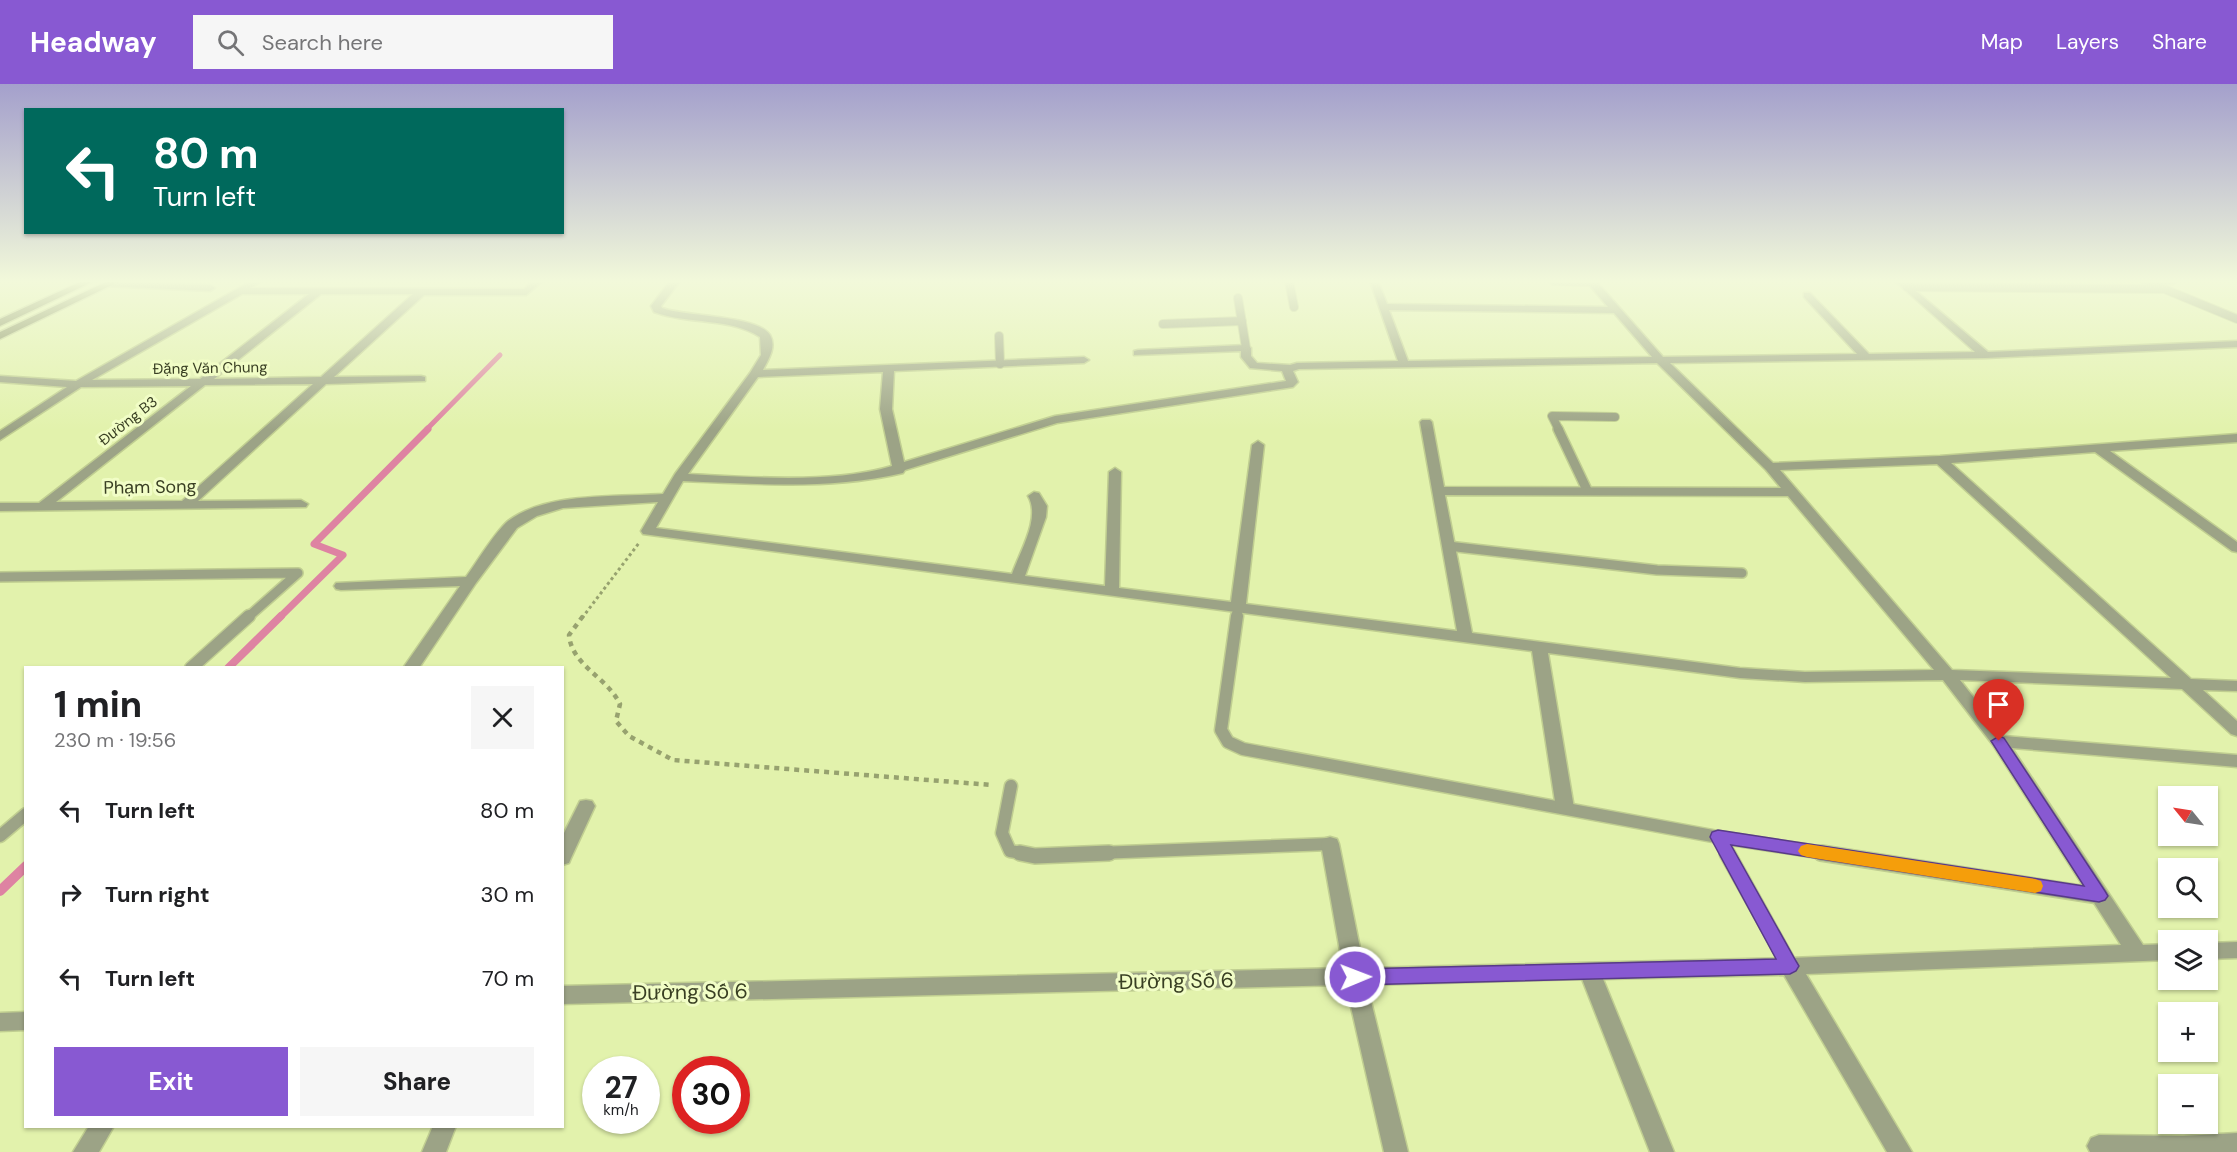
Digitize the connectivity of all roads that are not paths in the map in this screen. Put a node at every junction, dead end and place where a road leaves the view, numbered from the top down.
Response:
1 (171, 331) edge
2 (268, 331) edge
3 (378, 331) edge
4 (759, 331) edge
5 (1243, 331) edge
6 (1392, 331) edge
7 (1634, 331) edge
8 (1841, 331) edge
9 (1957, 331) edge
10 (999, 336) dead end
11 (2237, 344) edge
12 (1246, 348) junction
13 (1138, 353) dead end
14 (1985, 355) junction
15 (1866, 357) junction
16 (1084, 360) dead end
17 (1660, 360) junction
18 (999, 364) junction
19 (1404, 364) junction
20 (1288, 368) junction
21 (889, 370) junction
22 (755, 374) junction
23 (421, 378) dead end
24 (0, 379) edge
25 (323, 380) junction
26 (201, 383) junction
27 (78, 384) junction
28 (1615, 417) dead end
29 (1426, 422) dead end
30 (0, 435) edge
31 (2237, 438) edge
32 (1258, 445) dead end
33 (2099, 448) junction
34 (1940, 460) junction
35 (1770, 468) junction
36 (899, 470) junction
37 (1115, 472) dead end
38 (679, 477) junction
39 (1587, 490) junction
40 (1438, 491) junction
41 (1790, 492) junction
42 (1034, 496) dead end
43 (666, 498) junction
44 (187, 504) junction
45 (301, 504) dead end
46 (43, 506) junction
47 (0, 507) edge
48 (1448, 546) junction
49 (2237, 548) edge
50 (1742, 573) dead end
51 (0, 577) edge
52 (1017, 579) junction
53 (470, 581) junction
54 (341, 586) dead end
55 (1112, 591) junction
56 (1238, 607) junction
57 (1464, 635) junction
58 (1539, 646) junction
59 (192, 666) edge
60 (412, 666) edge
61 (1947, 675) junction
62 (2187, 683) junction
63 (2237, 686) edge
64 (2237, 730) edge
65 (1999, 741) junction
66 (2237, 761) edge
67 (1011, 786) road end
68 (586, 806) dead end
69 (1564, 808) junction
70 (24, 816) edge
71 (0, 836) edge
72 (1718, 837) junction
73 (1330, 844) joint
74 (564, 854) edge
75 (2099, 896) junction
76 (2237, 950) edge
77 (2218, 951) edge
78 (2158, 952) edge
79 (2137, 953) junction
80 (1790, 966) junction
81 (1589, 971) junction
82 (1355, 977) junction
83 (564, 995) edge
84 (24, 1021) edge
85 (0, 1022) edge
86 (102, 1128) edge
87 (444, 1128) edge
88 (2237, 1144) edge
89 (2099, 1146) dead end
90 (2185, 1150) edge
91 (86, 1152) edge
92 (434, 1152) edge
93 (1396, 1152) edge
94 (1662, 1152) edge
95 (1900, 1152) edge

1 - 27 street
2 - 26 street, Đường B3
3 - 25 street
4 - 22 street
5 - 12 lane
6 - 19 street
7 - 17 street
8 - 15 street
9 - 14 street
10 - 18 lane
11 - 14 street
12 - 13 street
12 - 20 street
14 - 15 street
15 - 17 street
16 - 18 street
17 - 19 street
17 - 35 street
18 - 21 street
19 - 20 street
20 - 36 street
21 - 22 street
21 - 36 street
22 - 38 street
23 - 25 street, Đặng Văn Chung
24 - 27 street, Đặng Văn Chung
25 - 26 street, Đặng Văn Chung
25 - 44 street
26 - 27 street, Đặng Văn Chung
26 - 46 street, Đường B3
27 - 30 street
28 - 39 lane
29 - 40 street
31 - 33 street
32 - 56 street
33 - 34 street
33 - 49 street
34 - 35 street
34 - 62 street
35 - 41 street
36 - 38 street
37 - 55 street
38 - 43 street
39 - 40 street
39 - 41 street
40 - 48 street
41 - 61 street
42 - 52 street
43 - 52 street
43 - 53 street
44 - 45 street, Phạm Song
44 - 46 street, Phạm Song
46 - 47 street, Phạm Song
48 - 50 lane
48 - 57 street
51 - 59 lane
52 - 55 street
53 - 54 street
53 - 60 street
55 - 56 street
56 - 57 street
56 - 69 lane
57 - 58 street
58 - 61 street
58 - 69 street
61 - 62 street
61 - 65 street
62 - 63 street
62 - 64 street
65 - 66 street
65 - 75 street
67 - 73 lane
68 - 74 street
69 - 72 lane
70 - 71 lane
72 - 75 lane
72 - 80 lane
73 - 82 street
75 - 79 street
76 - 77 street
78 - 79 street, Đường Số 6
79 - 80 street, Đường Số 6
80 - 81 street, Đường Số 6
80 - 95 street
81 - 82 street, Đường Số 6
81 - 94 street
82 - 83 street, Đường Số 6
82 - 93 street
84 - 85 street
86 - 91 street
87 - 92 street
88 - 90 street
89 - 90 street

